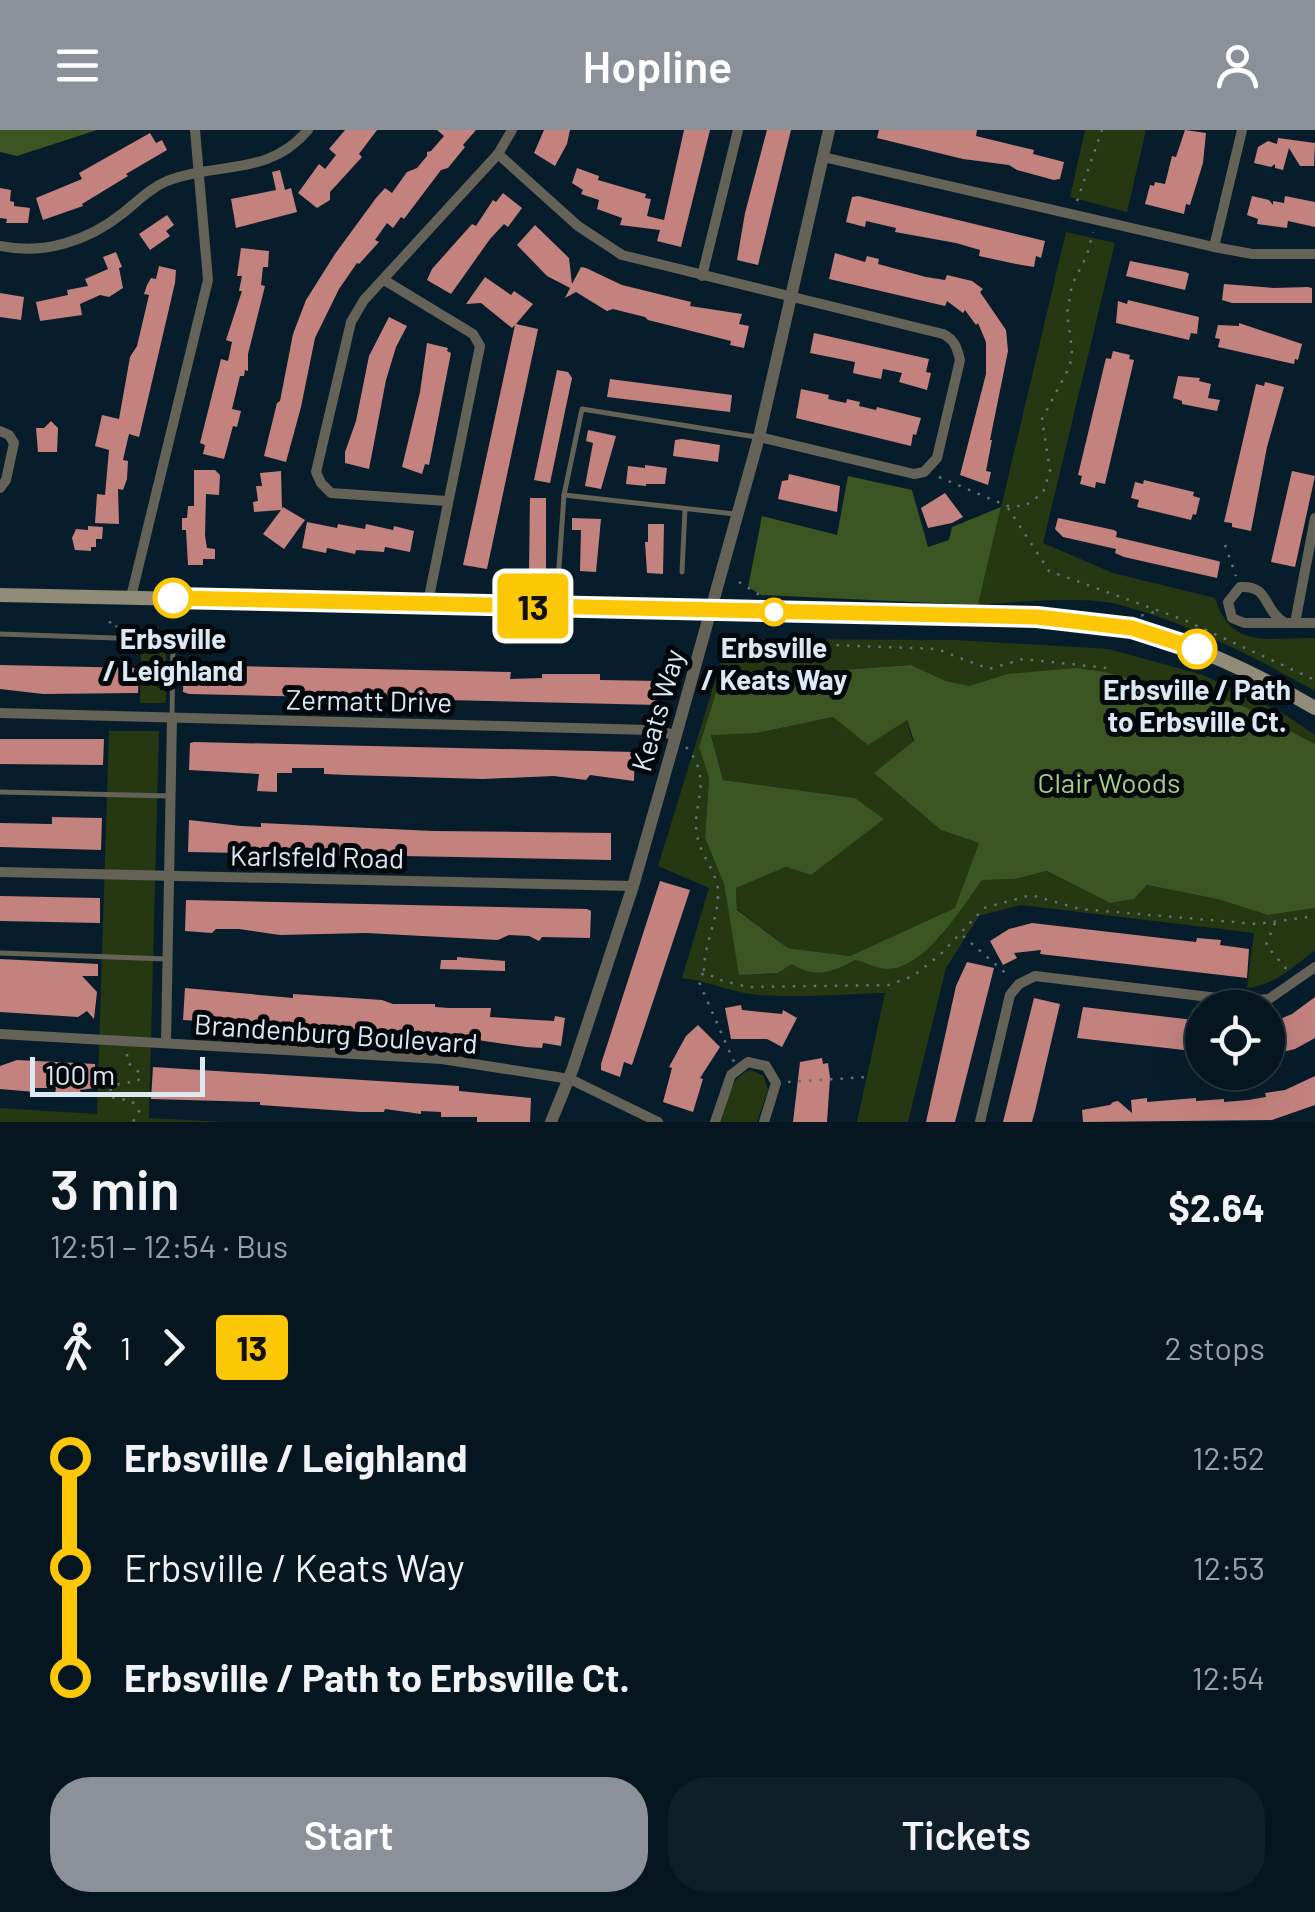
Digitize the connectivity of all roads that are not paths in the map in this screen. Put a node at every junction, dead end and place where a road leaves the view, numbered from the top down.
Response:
1 (194, 130) edge
2 (308, 130) edge
3 (512, 130) edge
4 (738, 130) edge
5 (830, 130) edge
6 (1242, 130) edge
7 (498, 154) junction
8 (823, 157) junction
9 (200, 172) junction
10 (0, 246) edge
11 (1214, 247) junction
12 (1315, 254) edge
13 (702, 276) junction
14 (384, 280) junction
15 (790, 298) junction
16 (0, 431) edge
17 (759, 437) junction
18 (0, 488) edge
19 (564, 495) junction
20 (447, 501) junction
21 (685, 510) junction
22 (738, 514) junction
23 (1315, 518) edge
24 (560, 568) dead end
25 (682, 572) dead end
26 (0, 594) edge
27 (131, 597) junction
28 (428, 602) junction
29 (710, 611) junction
30 (1290, 622) junction
31 (1315, 623) edge
32 (0, 634) edge
33 (1315, 708) edge
34 (172, 712) junction
35 (0, 713) edge
36 (676, 736) junction
37 (0, 792) edge
38 (170, 796) junction
39 (0, 872) edge
40 (169, 876) junction
41 (634, 886) junction
42 (0, 953) edge
43 (168, 960) junction
44 (1315, 966) edge
45 (0, 1034) edge
46 (166, 1043) junction
47 (570, 1078) junction
48 (551, 1122) edge
49 (658, 1122) edge
50 (714, 1122) edge
51 (764, 1122) edge
52 (980, 1122) edge

1 - 9 street
2 - 9 street
3 - 7 street
4 - 13 street
5 - 8 street, Keats Way
6 - 11 street
7 - 13 street
7 - 14 street
8 - 11 street
8 - 15 street, Keats Way
9 - 10 street
9 - 27 street
11 - 12 street
13 - 15 street
14 - 20 street
14 - 20 street
15 - 17 street, Keats Way
15 - 17 street
16 - 18 street
17 - 19 lane
17 - 22 street, Keats Way
19 - 21 lane
19 - 24 lane
20 - 28 street
21 - 22 lane
21 - 25 lane
22 - 29 street, Keats Way
23 - 30 street
26 - 27 main road
27 - 28 main road
28 - 29 main road
29 - 33 main road
29 - 36 street, Keats Way
30 - 30 street
30 - 31 street
32 - 34 lane
34 - 35 street, Zermatt Drive
34 - 36 street, Zermatt Drive
34 - 38 street
36 - 41 street, Keats Way
37 - 38 lane
38 - 40 street
39 - 40 street, Karlsfeld Road
40 - 41 street, Karlsfeld Road
40 - 43 street
41 - 47 street, Keats Way
42 - 43 lane
43 - 46 street
44 - 52 street
45 - 46 street, Brandenburg Boulevard
46 - 47 street, Brandenburg Boulevard
47 - 48 street, Keats Way
47 - 49 street, Brandenburg Boulevard
50 - 51 street

